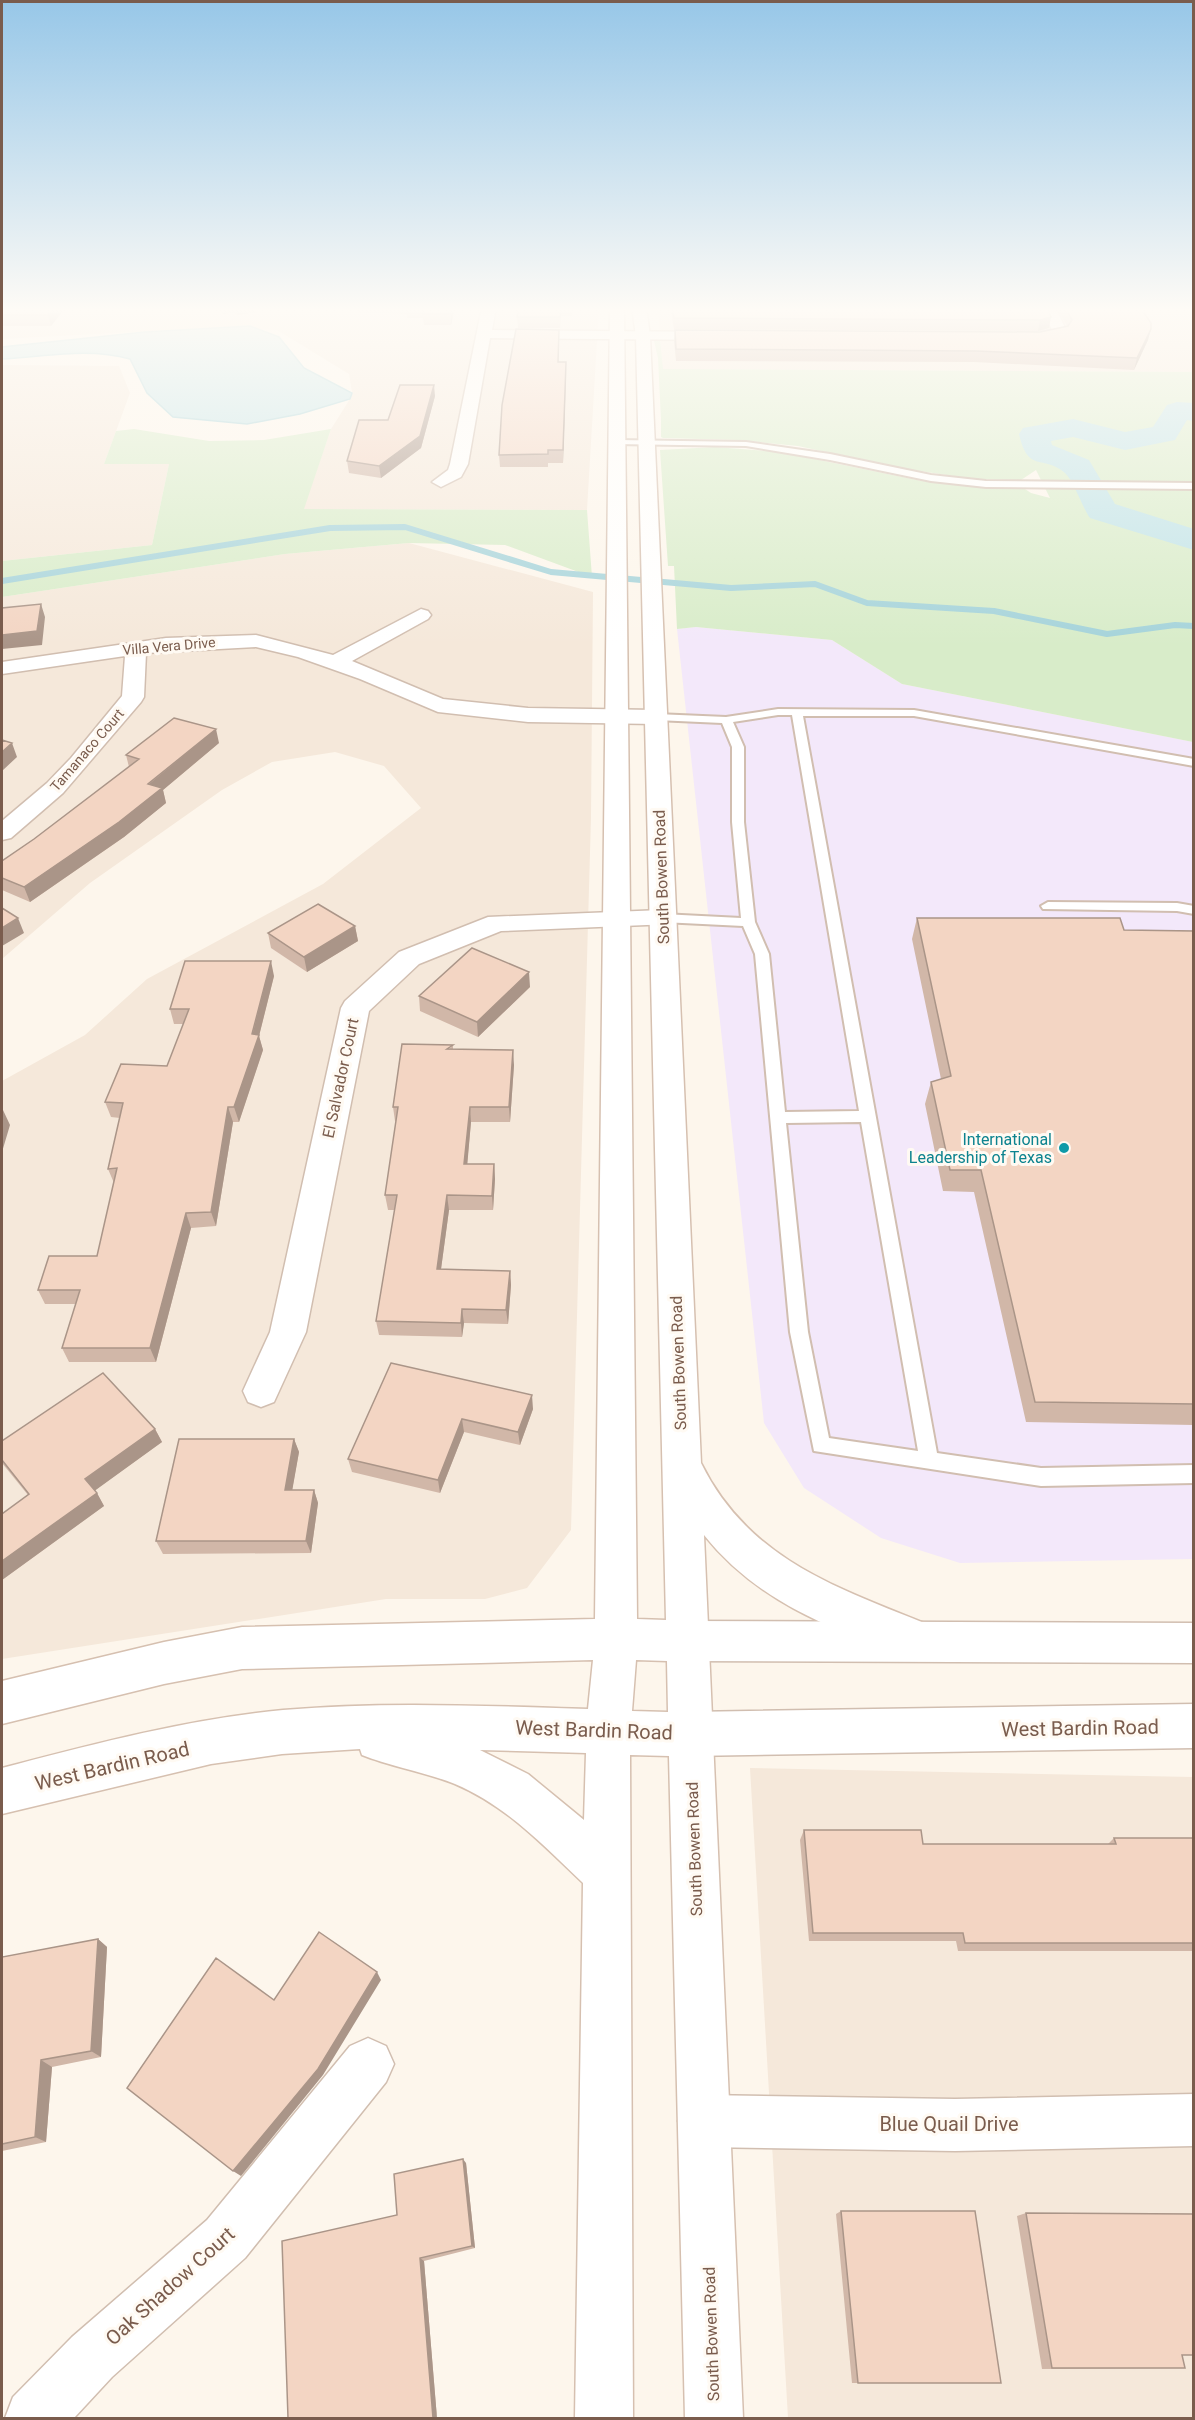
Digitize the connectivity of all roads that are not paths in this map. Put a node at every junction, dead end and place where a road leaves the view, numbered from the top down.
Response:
1 (468, 420) edge
2 (617, 420) edge
3 (645, 420) edge
4 (617, 442) junction
5 (646, 442) junction
6 (441, 482) dead end
7 (1194, 486) edge
8 (421, 615) dead end
9 (136, 648) junction
10 (334, 663) junction
11 (2, 668) edge
12 (797, 712) junction
13 (617, 717) junction
14 (656, 717) junction
15 (726, 720) junction
16 (1194, 763) edge
17 (2, 833) edge
18 (1048, 906) dead end
19 (1194, 910) edge
20 (662, 918) junction
21 (616, 919) junction
22 (748, 921) junction
23 (869, 1116) junction
24 (776, 1118) junction
25 (261, 1391) dead end
26 (681, 1460) junction
27 (929, 1461) junction
28 (1194, 1474) edge
29 (616, 1639) junction
30 (687, 1641) junction
31 (919, 1641) junction
32 (1194, 1643) edge
33 (2, 1702) edge
34 (1194, 1726) edge
35 (336, 1729) junction
36 (608, 1733) junction
37 (690, 1734) junction
38 (2, 1791) edge
39 (607, 1873) junction
40 (368, 2064) dead end
41 (1194, 2120) edge
42 (704, 2121) junction
43 (34, 2418) edge
44 (604, 2418) edge
45 (714, 2418) edge

1 - 6 main road
2 - 4 main road
3 - 5 main road, South Bowen Road
4 - 5 lane
4 - 13 main road
5 - 7 lane
5 - 14 main road, South Bowen Road
8 - 10 main road
9 - 10 main road, Villa Vera Drive
9 - 11 main road, Villa Vera Drive
9 - 17 main road, Tamanaco Court
10 - 13 main road, Villa Vera Drive
12 - 15 lane
12 - 16 lane
12 - 23 lane
13 - 14 main road, Villa Vera Drive
13 - 21 main road
14 - 15 lane
14 - 20 main road, South Bowen Road
15 - 22 lane
18 - 19 lane
20 - 21 main road, El Salvador Court
20 - 22 lane
20 - 26 main road, South Bowen Road
21 - 25 main road, El Salvador Court
21 - 29 main road
22 - 24 lane
23 - 24 lane
23 - 27 lane
24 - 27 lane
26 - 30 main road, South Bowen Road
26 - 31 main road
27 - 28 lane
29 - 30 main road
29 - 33 main road
29 - 36 main road
30 - 31 main road
30 - 37 main road, South Bowen Road
31 - 32 main road
34 - 37 main road, West Bardin Road
35 - 36 main road, West Bardin Road
35 - 38 main road, West Bardin Road
35 - 39 main road
36 - 37 main road, West Bardin Road
36 - 39 main road
37 - 42 main road, South Bowen Road
39 - 44 main road
40 - 43 main road, Oak Shadow Court
41 - 42 main road, Blue Quail Drive
42 - 45 main road, South Bowen Road

